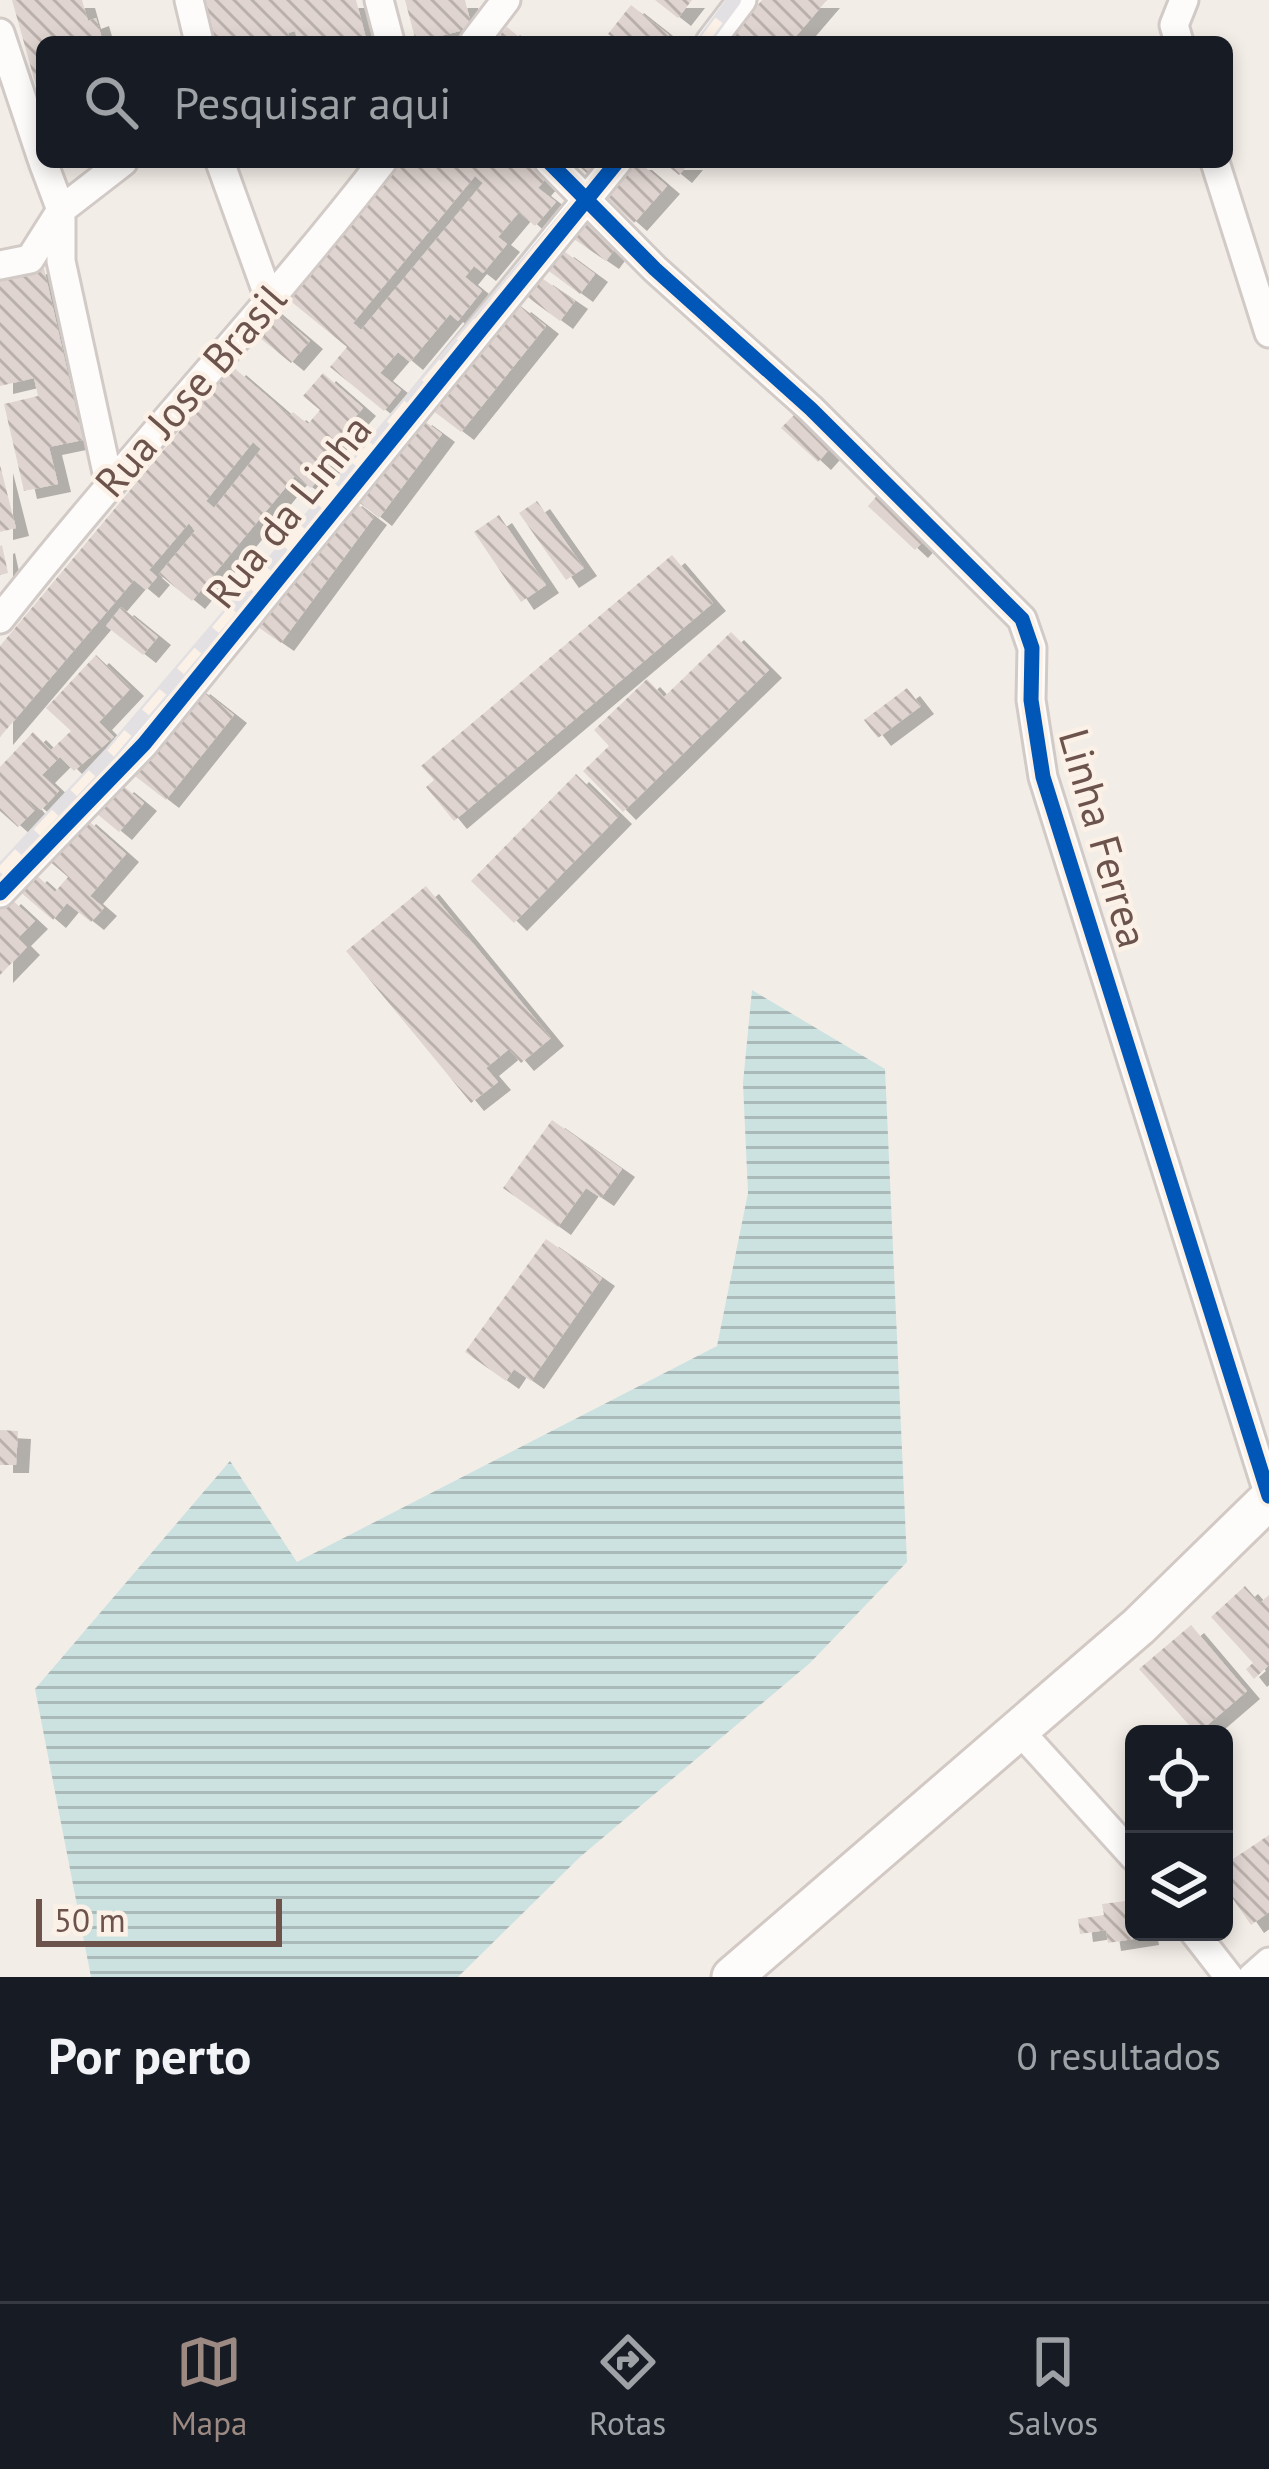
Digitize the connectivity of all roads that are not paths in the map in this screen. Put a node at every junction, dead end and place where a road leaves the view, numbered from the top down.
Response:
1 (189, 0) edge
2 (379, 0) edge
3 (506, 0) edge
4 (742, 0) edge
5 (1184, 0) edge
6 (0, 34) edge
7 (198, 36) edge
8 (388, 36) edge
9 (479, 36) edge
10 (715, 36) edge
11 (1177, 36) edge
12 (36, 139) edge
13 (46, 168) edge
14 (116, 168) edge
15 (222, 168) edge
16 (377, 168) edge
17 (555, 168) edge
18 (612, 168) edge
19 (1217, 168) edge
20 (588, 200) junction
21 (62, 210) junction
22 (0, 265) edge
23 (1259, 269) edge
24 (269, 298) junction
25 (1269, 332) edge
26 (109, 482) junction
27 (0, 619) edge
28 (0, 893) edge
29 (1269, 1497) edge
30 (1018, 1729) junction
31 (1125, 1847) edge
32 (1201, 1941) edge
33 (1269, 1962) edge
34 (732, 1977) edge
35 (1229, 1977) edge
36 (1252, 1977) edge

1 - 7 street
2 - 8 street
3 - 9 street
4 - 10 street
5 - 11 street
6 - 12 street
13 - 21 street
14 - 21 street
15 - 24 street
16 - 24 street, Rua Jose Brasil
17 - 20 street, Linha Ferrea
18 - 20 street, Rua da Linha
19 - 23 street
20 - 28 street, Rua da Linha
20 - 29 street, Linha Ferrea
21 - 22 street
21 - 26 street
23 - 25 street
24 - 26 street, Rua Jose Brasil
26 - 27 street, Rua Jose Brasil
29 - 30 main road
30 - 31 street
30 - 34 main road
32 - 35 street
33 - 36 street

